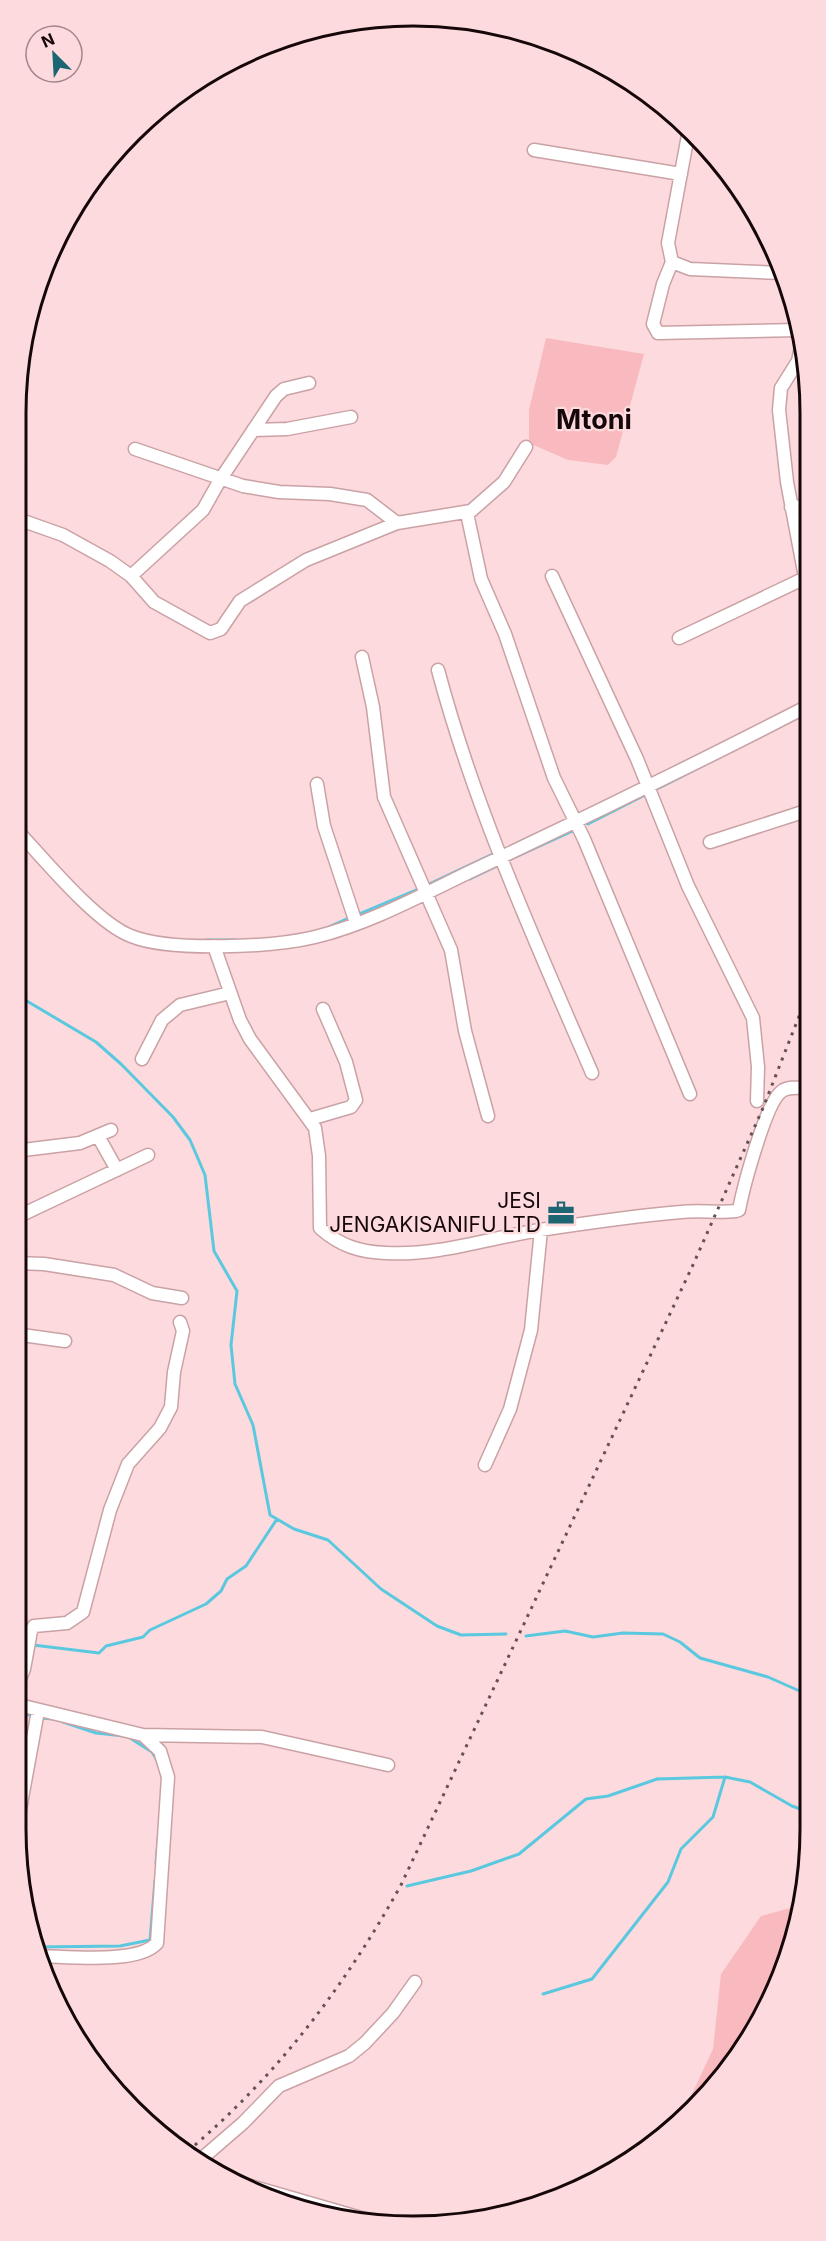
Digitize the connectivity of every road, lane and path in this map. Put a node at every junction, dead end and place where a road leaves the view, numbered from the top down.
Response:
1 (687, 139) edge
2 (534, 150) dead end
3 (681, 174) junction
4 (672, 262) junction
5 (774, 273) edge
6 (791, 330) edge
7 (797, 363) edge
8 (309, 382) dead end
9 (351, 417) dead end
10 (253, 430) junction
11 (526, 447) dead end
12 (135, 449) dead end
13 (220, 480) junction
14 (800, 506) edge
15 (791, 507) junction
16 (467, 513) junction
17 (26, 522) edge
18 (397, 523) junction
19 (800, 553) edge
20 (131, 576) junction
21 (552, 576) dead end
22 (800, 580) edge
23 (679, 638) dead end
24 (362, 657) dead end
25 (438, 670) dead end
26 (800, 710) edge
27 (317, 784) dead end
28 (648, 788) junction
29 (800, 813) edge
30 (576, 823) junction
31 (26, 840) edge
32 (710, 842) dead end
33 (500, 858) junction
34 (426, 892) junction
35 (356, 923) junction
36 (214, 946) junction
37 (230, 993) junction
38 (322, 1009) dead end
39 (142, 1059) dead end
40 (592, 1073) dead end
41 (800, 1088) edge
42 (690, 1094) dead end
43 (757, 1101) dead end
44 (488, 1116) dead end
45 (310, 1119) junction
46 (111, 1130) dead end
47 (98, 1136) junction
48 (26, 1150) edge
49 (148, 1155) dead end
50 (117, 1170) junction
51 (26, 1213) edge
52 (541, 1230) junction
53 (26, 1263) edge
54 (182, 1298) dead end
55 (180, 1322) dead end
56 (26, 1336) edge
57 (65, 1341) dead end
58 (485, 1465) dead end
59 (26, 1656) edge
60 (26, 1707) edge
61 (38, 1711) junction
62 (143, 1735) junction
63 (388, 1765) dead end
64 (26, 1776) edge
65 (47, 1956) edge
66 (415, 1982) dead end
67 (206, 2155) edge

1 - 3 street
2 - 3 street
3 - 4 street
4 - 5 street
4 - 6 street
7 - 15 street
8 - 10 street
9 - 10 street
10 - 13 street
11 - 16 street
12 - 13 street
13 - 18 street
13 - 20 street
14 - 15 street
15 - 19 street
16 - 18 street
16 - 30 street
17 - 20 street
18 - 20 street
21 - 28 street
22 - 23 street
24 - 34 street
25 - 33 street
26 - 28 street
27 - 35 street
28 - 30 street
28 - 43 street
29 - 32 street
30 - 33 street
30 - 42 street
31 - 36 street
33 - 34 street
33 - 40 street
34 - 35 street
34 - 44 street
35 - 36 street
36 - 37 street
37 - 39 street
37 - 45 street
38 - 45 street
41 - 52 street
45 - 52 street
46 - 47 street
47 - 48 street
47 - 50 street
49 - 50 street
50 - 51 street
52 - 58 street
53 - 54 street
55 - 59 street
56 - 57 street
60 - 61 street
61 - 62 street
61 - 64 street
62 - 63 street
62 - 65 street
66 - 67 street

